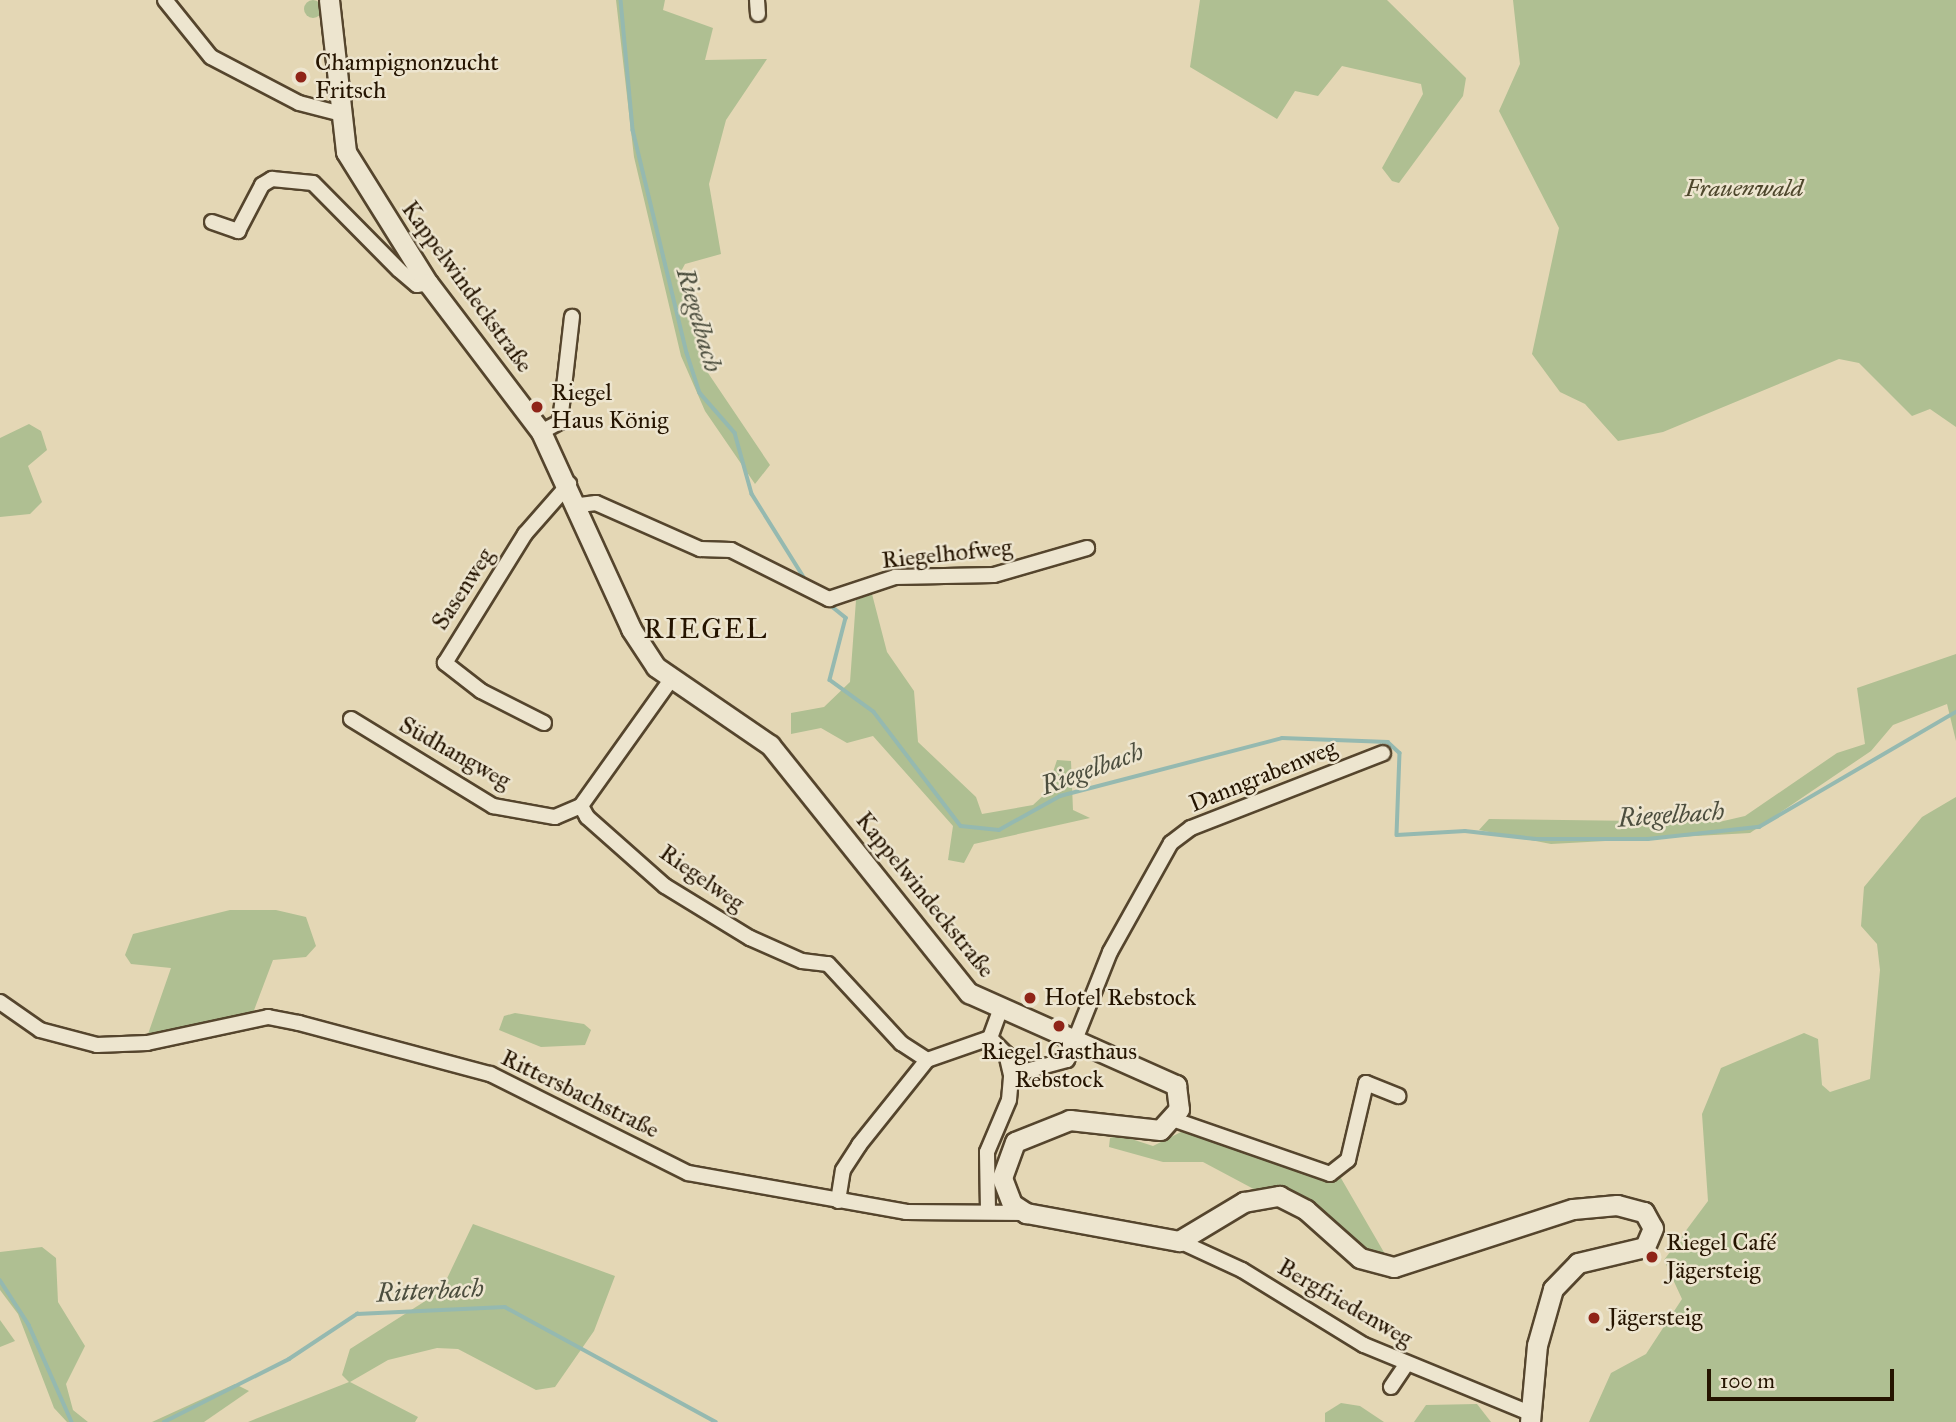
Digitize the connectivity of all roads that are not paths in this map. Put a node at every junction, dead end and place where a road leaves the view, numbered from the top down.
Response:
1 (165, 0) edge
2 (329, 0) edge
3 (338, 113) junction
4 (212, 222) dead end
5 (428, 283) junction
6 (572, 317) dead end
7 (541, 432) junction
8 (569, 484) junction
9 (580, 505) junction
10 (1087, 548) dead end
11 (670, 681) junction
12 (351, 719) dead end
13 (544, 723) dead end
14 (1383, 753) dead end
15 (581, 806) junction
16 (0, 1002) edge
17 (1000, 1010) junction
18 (990, 1038) junction
19 (1075, 1040) junction
20 (928, 1060) junction
21 (1011, 1075) junction
22 (1399, 1096) dead end
23 (1175, 1121) junction
24 (838, 1202) junction
25 (988, 1210) junction
26 (1026, 1213) junction
27 (1179, 1241) junction
28 (1406, 1365) junction
29 (1391, 1387) dead end
30 (1530, 1418) edge

1 - 3 street
2 - 3 street, Kappelwindeckstraße
3 - 5 street, Kappelwindeckstraße
4 - 5 street
5 - 7 street, Kappelwindeckstraße
6 - 7 street
7 - 8 street, Kappelwindeckstraße
8 - 9 street, Kappelwindeckstraße
8 - 13 street, Sasenweg
9 - 10 street, Riegelhofweg
9 - 11 street, Kappelwindeckstraße
11 - 15 street
11 - 17 street, Kappelwindeckstraße
12 - 15 street, Südhangweg
14 - 19 street, Danngrabenweg
15 - 20 street, Riegelweg
16 - 24 street, Rittersbachstraße
17 - 18 street
17 - 19 street, Kappelwindeckstraße
18 - 20 street
18 - 21 street
19 - 21 street, Danngrabenweg
19 - 23 street, Kappelwindeckstraße
20 - 24 street
21 - 25 street
22 - 23 street
23 - 26 street
24 - 25 street, Rittersbachstraße
25 - 26 street, Rittersbachstraße
26 - 27 street
27 - 28 street, Bergfriedenweg
27 - 30 street
28 - 29 street
28 - 30 street, Bergfriedenweg

